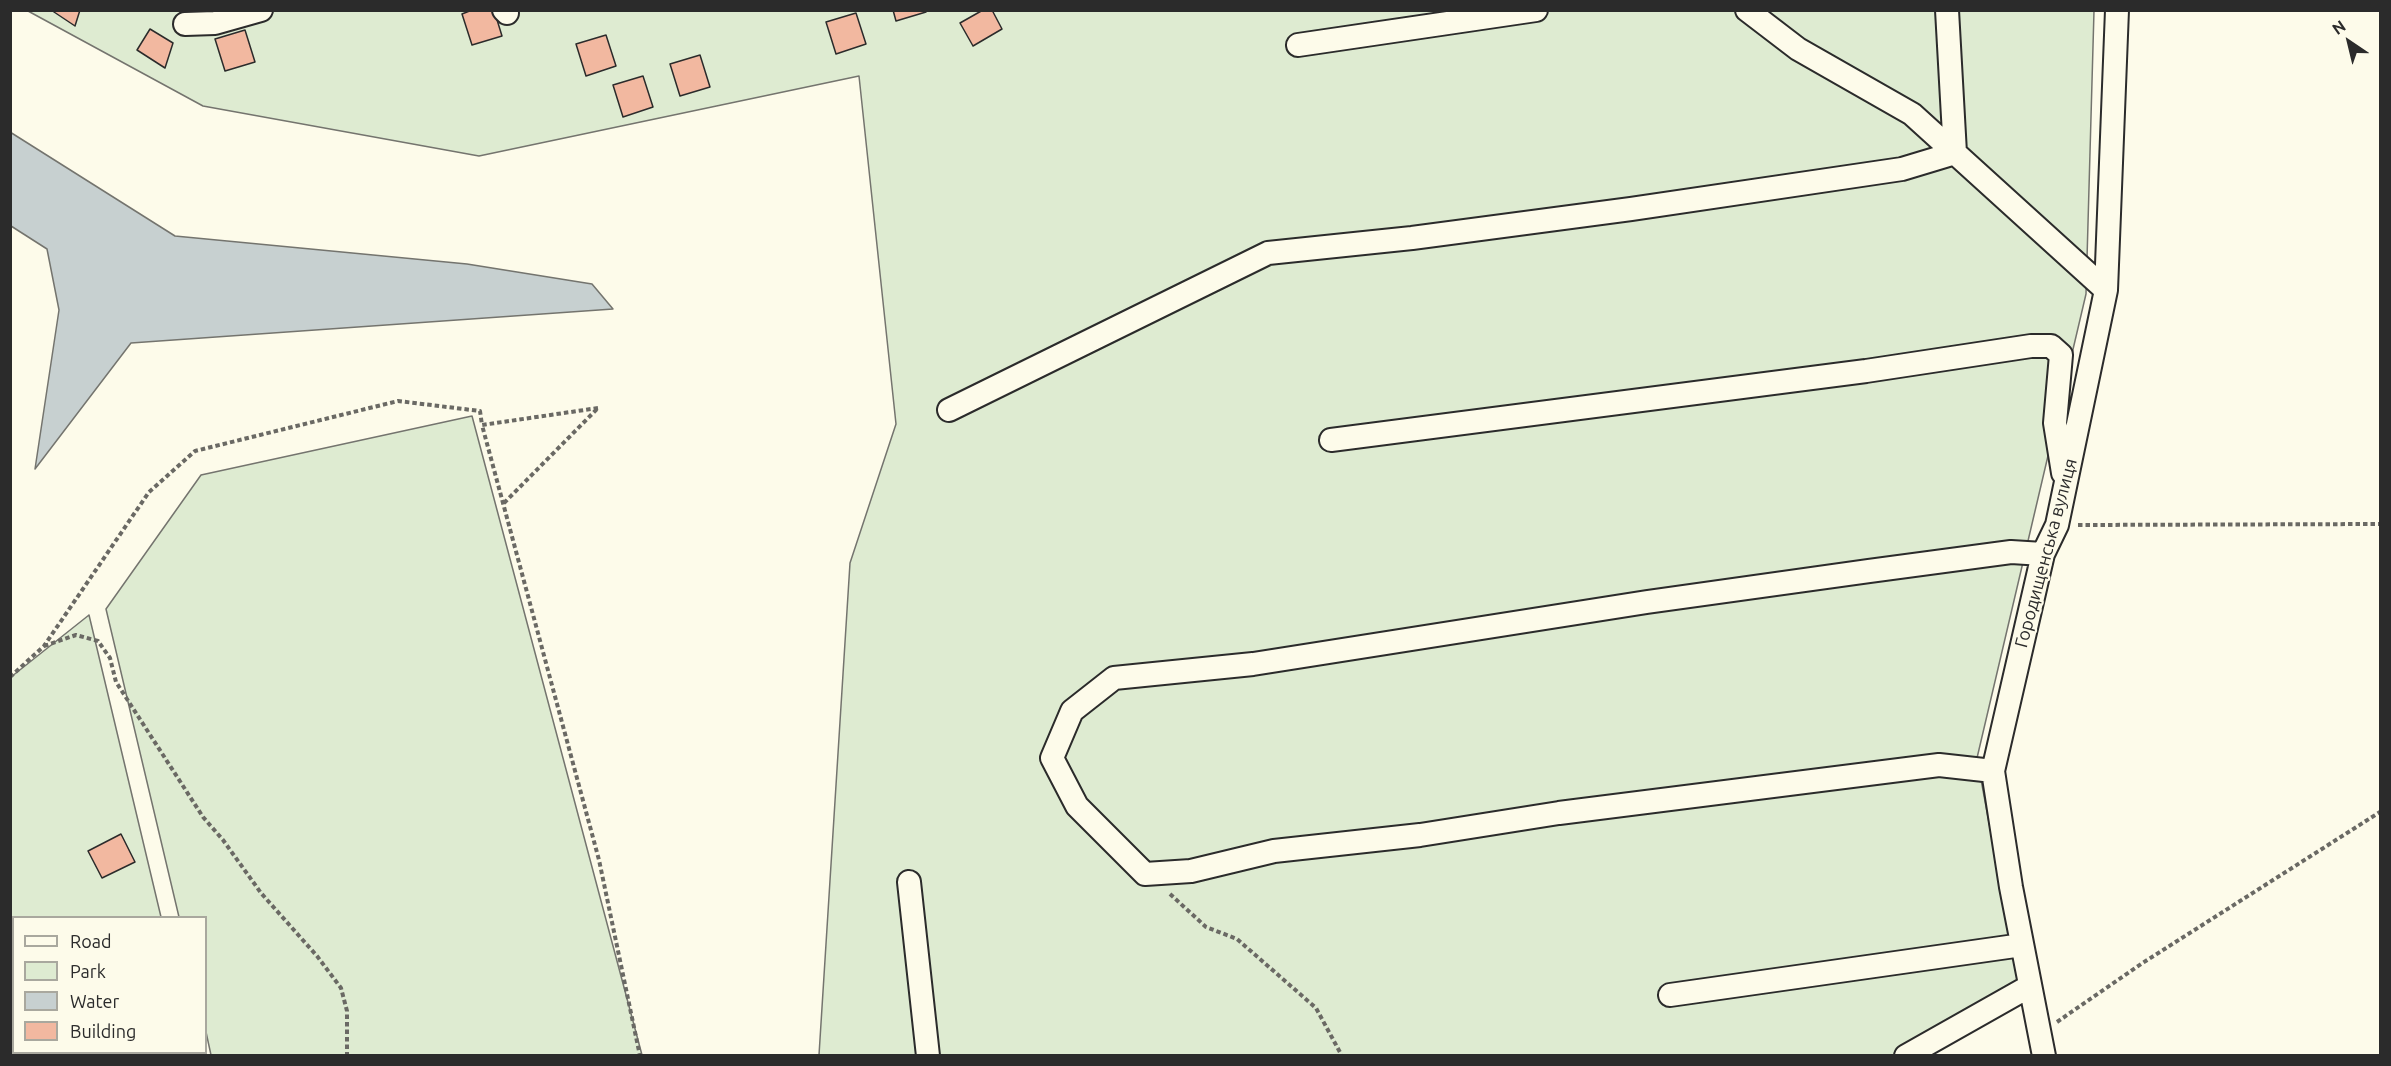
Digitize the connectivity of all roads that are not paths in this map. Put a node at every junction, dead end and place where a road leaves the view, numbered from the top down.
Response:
1 (261, 10) edge
2 (1536, 10) edge
3 (1747, 10) edge
4 (1947, 10) edge
5 (2117, 10) edge
6 (1772, 19) edge
7 (185, 24) dead end
8 (1298, 45) dead end
9 (1955, 153) junction
10 (2106, 290) junction
11 (949, 410) dead end
12 (1331, 440) dead end
13 (2065, 487) junction
14 (2043, 554) junction
15 (1993, 771) junction
16 (909, 882) dead end
17 (2022, 945) junction
18 (2030, 986) junction
19 (1670, 995) dead end
20 (2041, 1045) edge
21 (928, 1056) edge
22 (1906, 1056) edge

1 - 7 street
2 - 8 street
3 - 6 street
4 - 9 street
5 - 10 street, Городищенська вулиця
6 - 9 street
9 - 10 street
9 - 11 street
10 - 13 street, Городищенська вулиця
12 - 13 street
13 - 14 street, Городищенська вулиця
14 - 15 street, Городищенська вулиця
14 - 15 street
15 - 17 street, Городищенська вулиця
16 - 21 street
17 - 18 street, Городищенська вулиця
17 - 19 street
18 - 20 street, Городищенська вулиця
18 - 22 street

